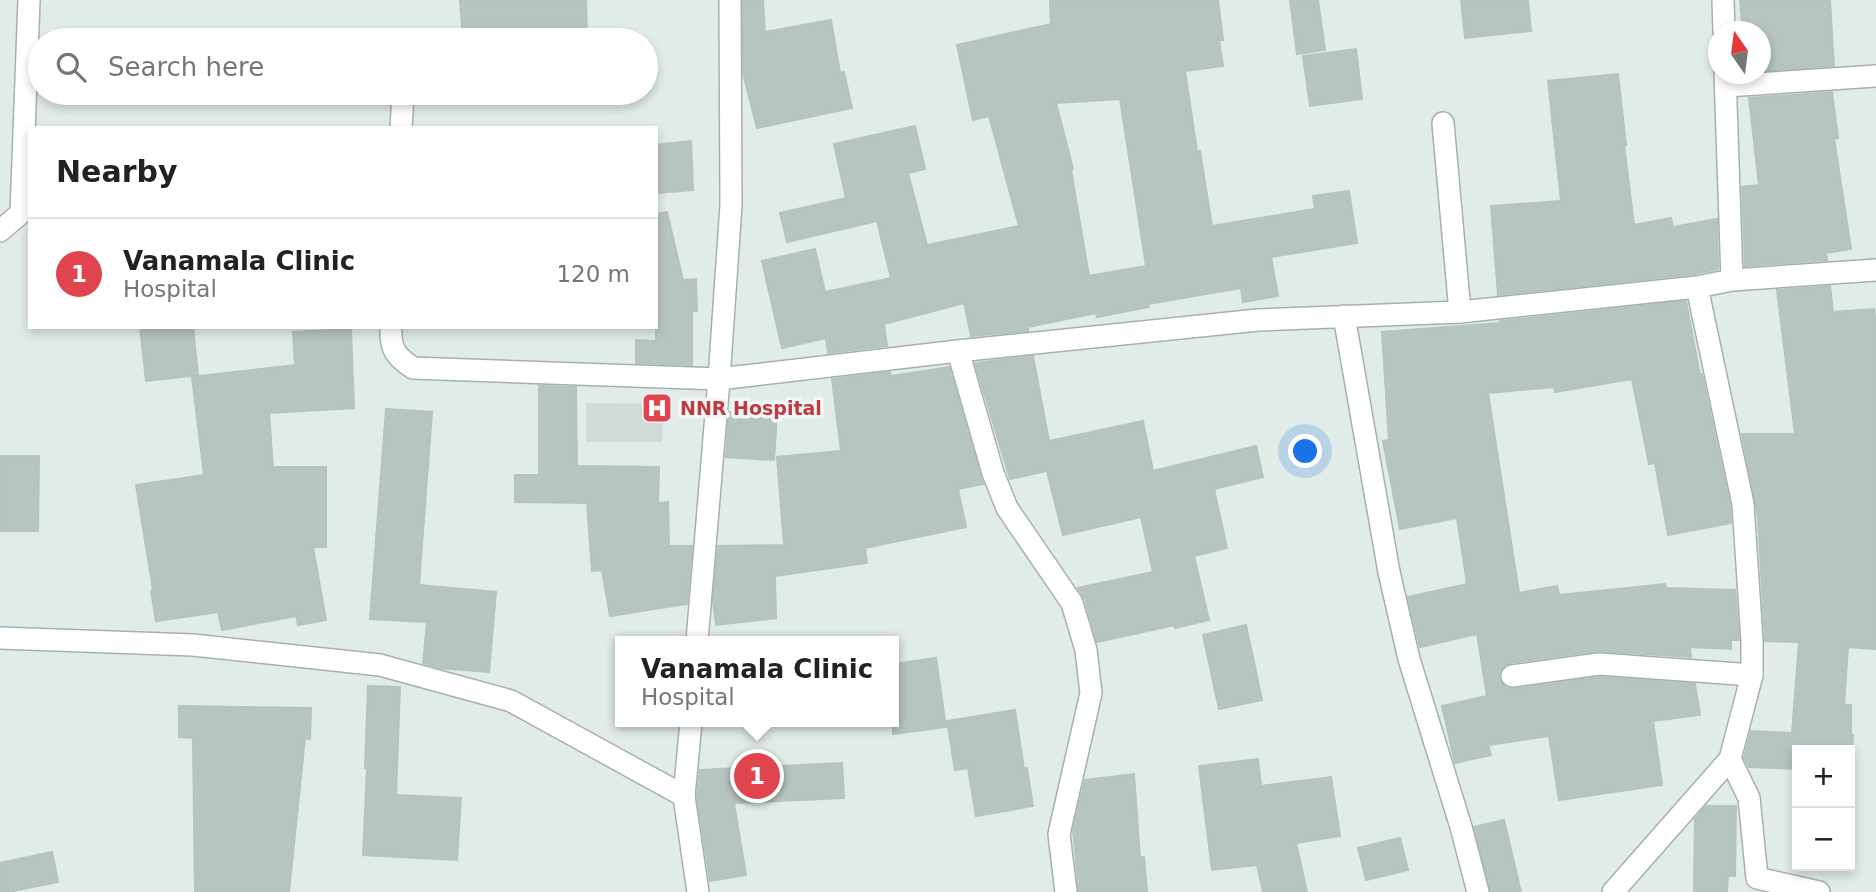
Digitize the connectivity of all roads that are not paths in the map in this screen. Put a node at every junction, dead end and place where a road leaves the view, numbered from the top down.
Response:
1 (29, 0) edge
2 (730, 0) edge
3 (1723, 0) edge
4 (1724, 21) edge
5 (1876, 76) edge
6 (1771, 79) edge
7 (1726, 84) edge
8 (402, 105) edge
9 (1443, 123) dead end
10 (401, 126) edge
11 (0, 231) edge
12 (1876, 270) edge
13 (1732, 280) junction
14 (1698, 287) junction
15 (1460, 312) junction
16 (1344, 316) junction
17 (391, 329) edge
18 (958, 351) junction
19 (719, 379) junction
20 (697, 636) edge
21 (0, 638) edge
22 (1752, 675) junction
23 (1512, 676) dead end
24 (691, 727) edge
25 (1730, 759) junction
26 (684, 796) junction
27 (698, 892) edge
28 (1066, 892) edge
29 (1478, 892) edge
30 (1613, 892) edge
31 (1819, 892) edge

1 - 11 street
2 - 19 street
3 - 4 street
5 - 6 street
7 - 13 street
8 - 10 street
9 - 15 street
12 - 13 street
13 - 14 street
14 - 15 street
14 - 22 street
15 - 16 street
16 - 18 street
16 - 29 street
17 - 19 street
18 - 19 street
18 - 28 street
19 - 20 street
21 - 26 street
22 - 23 street
22 - 25 street
24 - 26 street
25 - 30 street
25 - 31 street
26 - 27 street

